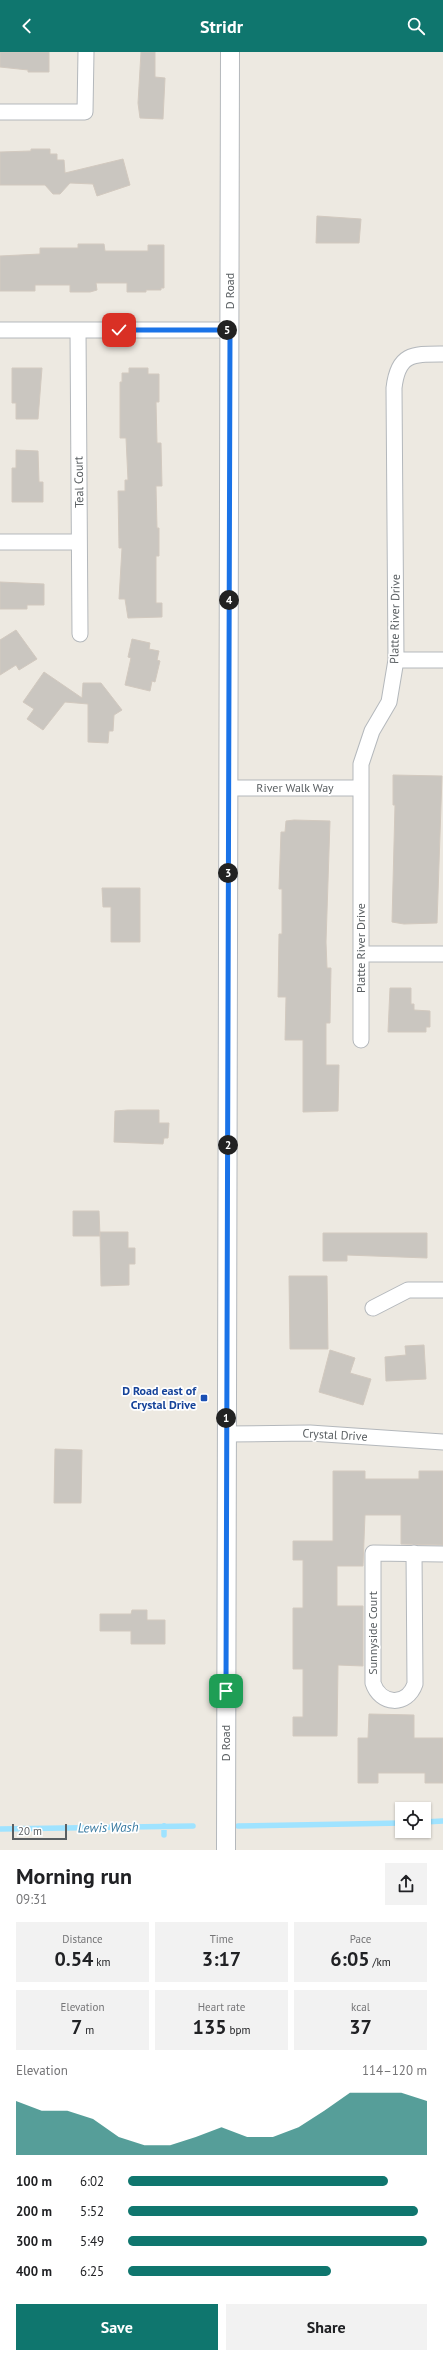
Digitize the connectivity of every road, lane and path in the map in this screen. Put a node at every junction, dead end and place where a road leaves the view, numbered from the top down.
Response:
1 (86, 52) edge
2 (230, 52) edge
3 (0, 112) edge
4 (0, 330) edge
5 (78, 330) junction
6 (230, 330) junction
7 (443, 354) edge
8 (0, 542) edge
9 (79, 542) junction
10 (80, 634) dead end
11 (396, 660) junction
12 (443, 660) edge
13 (229, 788) junction
14 (361, 788) junction
15 (361, 954) junction
16 (443, 954) edge
17 (361, 1040) dead end
18 (443, 1290) edge
19 (373, 1308) dead end
20 (226, 1434) junction
21 (443, 1442) edge
22 (414, 1553) junction
23 (443, 1554) edge
24 (226, 1850) edge

1 - 3 street
2 - 6 street, D Road
4 - 5 street
5 - 6 street
5 - 9 street, Teal Court
6 - 13 street, D Road
7 - 11 street, Platte River Drive
8 - 9 street
9 - 10 street, Teal Court
11 - 12 street
11 - 14 street, Platte River Drive
13 - 14 street, River Walk Way
13 - 20 street, D Road
14 - 15 street, Platte River Drive
15 - 16 street
15 - 17 street, Platte River Drive
18 - 19 street
20 - 21 street, Crystal Drive
20 - 24 street, D Road
22 - 22 street, Sunnyside Court
22 - 23 street, Sunnyside Court

